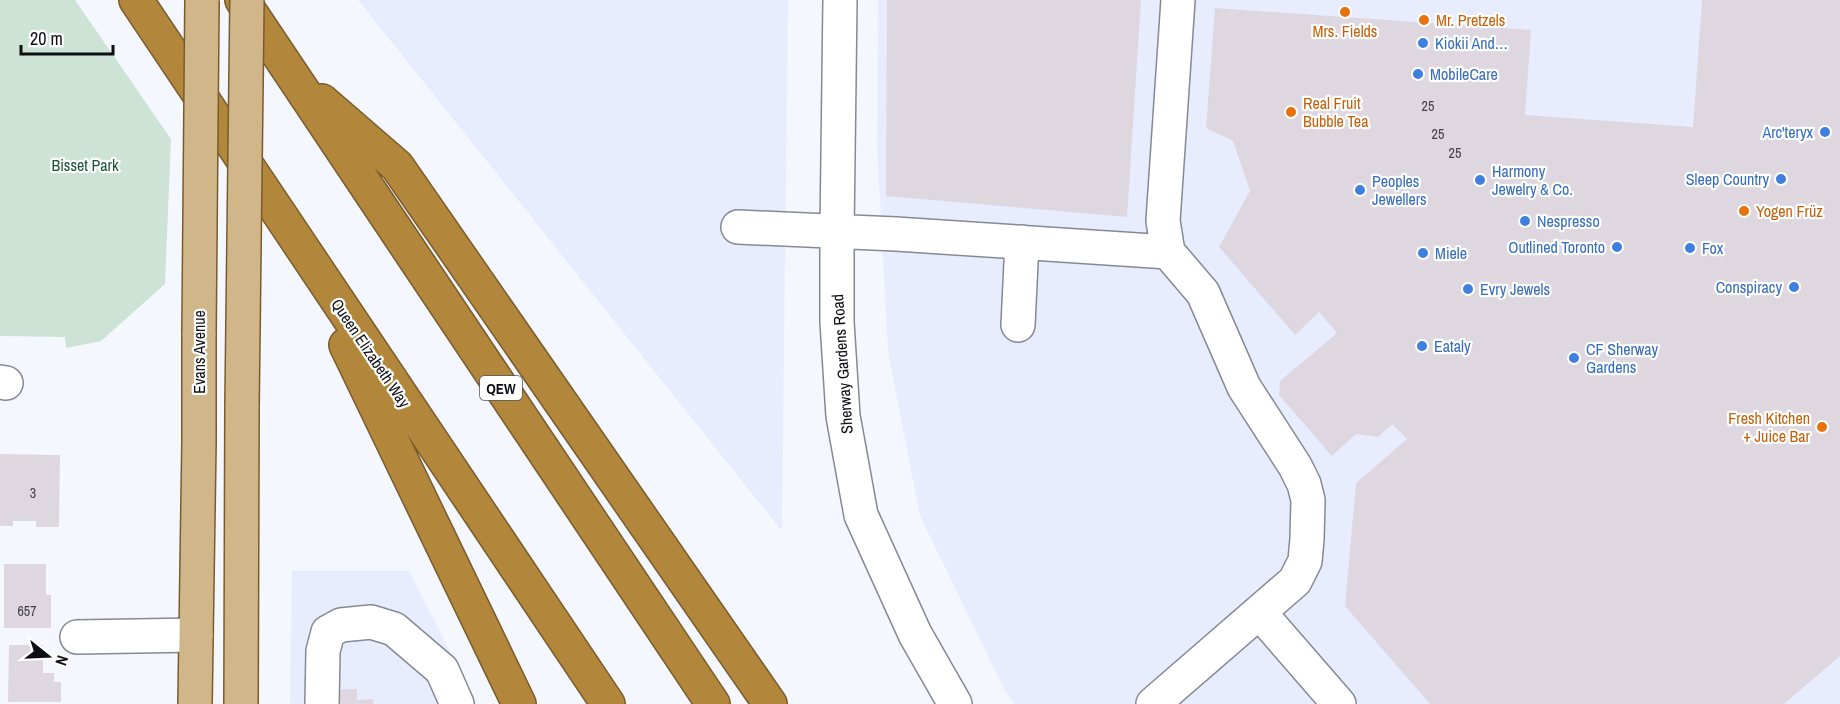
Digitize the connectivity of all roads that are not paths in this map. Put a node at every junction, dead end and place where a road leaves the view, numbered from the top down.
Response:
1 (136, 0) edge
2 (202, 0) edge
3 (242, 0) edge
4 (247, 0) edge
5 (840, 0) edge
6 (1178, 0) edge
7 (288, 71) junction
8 (738, 226) dead end
9 (837, 232) junction
10 (1022, 242) junction
11 (299, 246) junction
12 (1168, 252) junction
13 (1018, 325) dead end
14 (1267, 621) junction
15 (196, 635) junction
16 (77, 637) dead end
17 (195, 704) edge
18 (241, 704) edge
19 (322, 704) edge
20 (457, 704) edge
21 (519, 704) edge
22 (608, 704) edge
23 (713, 704) edge
24 (770, 704) edge
25 (955, 704) edge
26 (1153, 704) edge
27 (1339, 704) edge

1 - 11 highway, Queen Elizabeth Way
2 - 15 main road, Evans Avenue, bridge
3 - 7 highway, QEW
4 - 18 main road, bridge
5 - 9 street, Sherway Gardens Road
6 - 12 street
7 - 23 highway, QEW
7 - 24 highway
8 - 9 street
9 - 10 street
9 - 25 street, Sherway Gardens Road
10 - 12 street
10 - 13 street
11 - 21 highway
11 - 22 highway, Queen Elizabeth Way
12 - 14 street
14 - 26 street
14 - 27 street
15 - 16 street
15 - 17 main road, Evans Avenue
19 - 20 street

